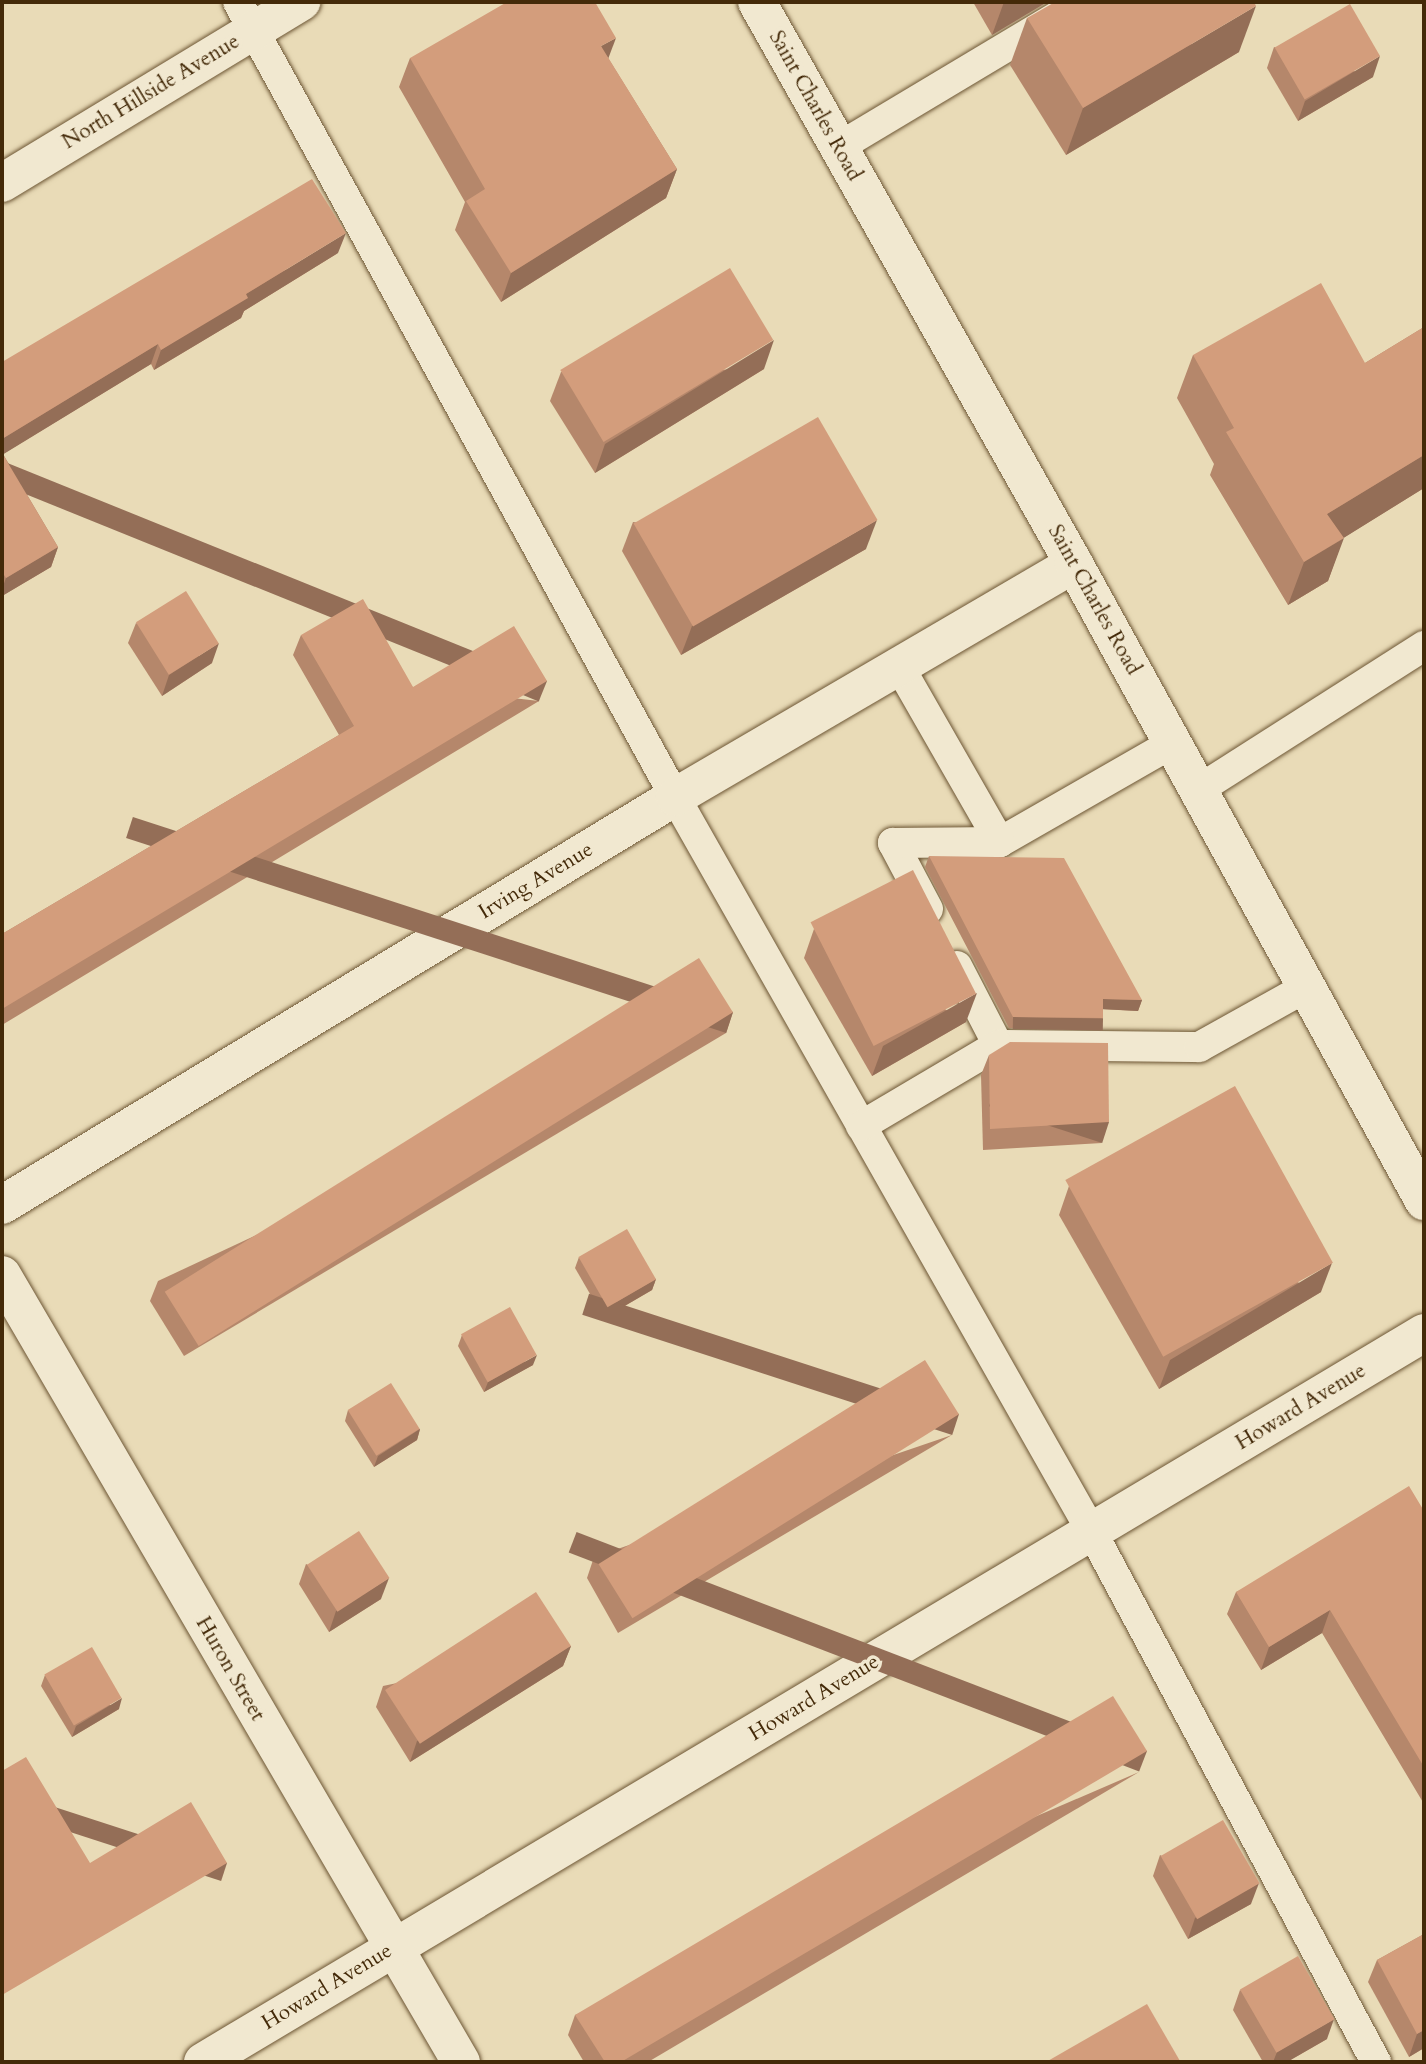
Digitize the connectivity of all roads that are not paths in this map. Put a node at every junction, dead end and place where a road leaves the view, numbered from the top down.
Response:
1 (301, 2) edge
2 (757, 2) edge
3 (1081, 2) edge
4 (246, 16) edge
5 (839, 147) junction
6 (2, 183) edge
7 (1074, 564) junction
8 (1424, 646) edge
9 (899, 666) junction
10 (1173, 743) junction
11 (1198, 790) junction
12 (675, 797) junction
13 (1000, 842) junction
14 (1307, 987) junction
15 (998, 1045) junction
16 (861, 1126) junction
17 (1424, 1201) edge
18 (2, 1205) edge
19 (2, 1275) edge
20 (1424, 1333) edge
21 (1093, 1534) junction
22 (392, 1948) junction
23 (204, 2062) edge
24 (461, 2062) edge
25 (1376, 2062) edge

1 - 4 street, North Hillside Avenue
2 - 5 street, Saint Charles Road
3 - 5 lane
4 - 6 street, North Hillside Avenue
4 - 12 lane
5 - 7 street, Saint Charles Road
7 - 9 street, Irving Avenue
7 - 10 street, Saint Charles Road
8 - 11 lane
9 - 12 street, Irving Avenue
9 - 13 lane
10 - 11 street, Saint Charles Road
10 - 13 lane
11 - 14 street, Saint Charles Road
12 - 16 lane
12 - 18 street, Irving Avenue
13 - 15 lane
14 - 15 lane
14 - 17 street, Saint Charles Road
15 - 16 lane
16 - 21 lane
19 - 22 street, Huron Street
20 - 21 street, Howard Avenue
21 - 22 street, Howard Avenue
21 - 25 lane
22 - 23 street, Howard Avenue
22 - 24 street, Huron Street

